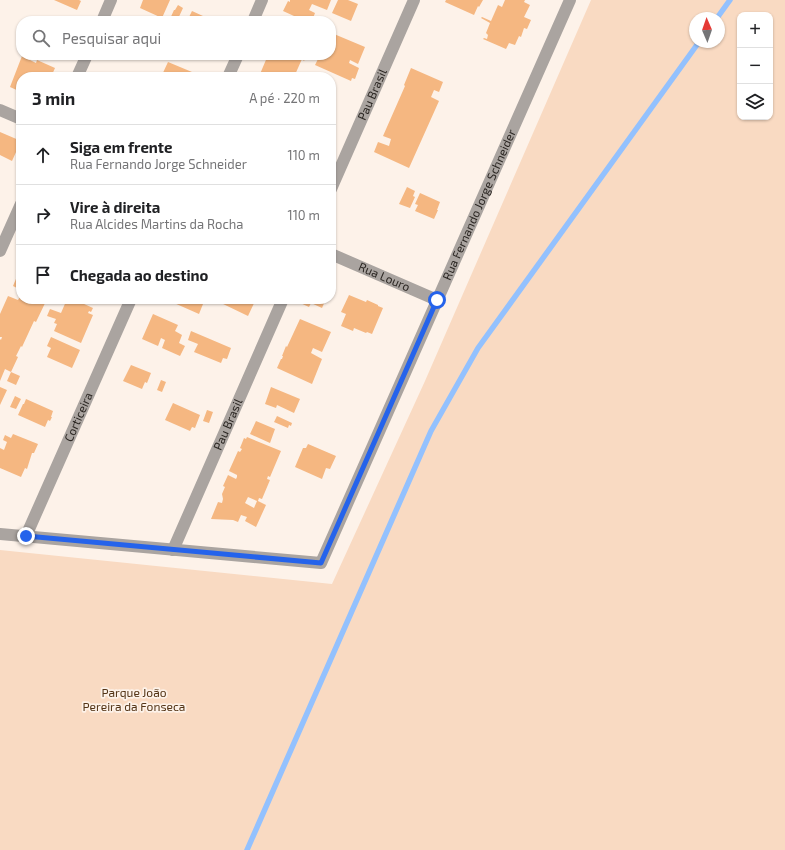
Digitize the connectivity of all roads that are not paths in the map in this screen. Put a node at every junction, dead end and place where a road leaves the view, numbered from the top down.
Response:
1 (111, 0) edge
2 (262, 0) edge
3 (414, 0) edge
4 (570, 0) edge
5 (104, 16) edge
6 (255, 16) edge
7 (85, 60) edge
8 (236, 60) edge
9 (79, 72) edge
10 (230, 72) edge
11 (0, 110) edge
12 (16, 117) edge
13 (336, 178) edge
14 (16, 215) edge
15 (0, 251) edge
16 (336, 256) edge
17 (437, 300) junction
18 (129, 304) edge
19 (281, 304) edge
20 (0, 534) edge
21 (26, 536) junction
22 (172, 550) junction

1 - 5 street
2 - 6 street
3 - 13 street, Pau Brasil
4 - 17 street, Rua Fernando Jorge Schneider
7 - 9 street
8 - 10 street
11 - 12 street
14 - 15 street
16 - 17 street, Rua Louro
17 - 22 street, Rua Fernando Jorge Schneider
18 - 21 street, Corticeira
19 - 22 street, Pau Brasil
20 - 21 street
21 - 22 street

